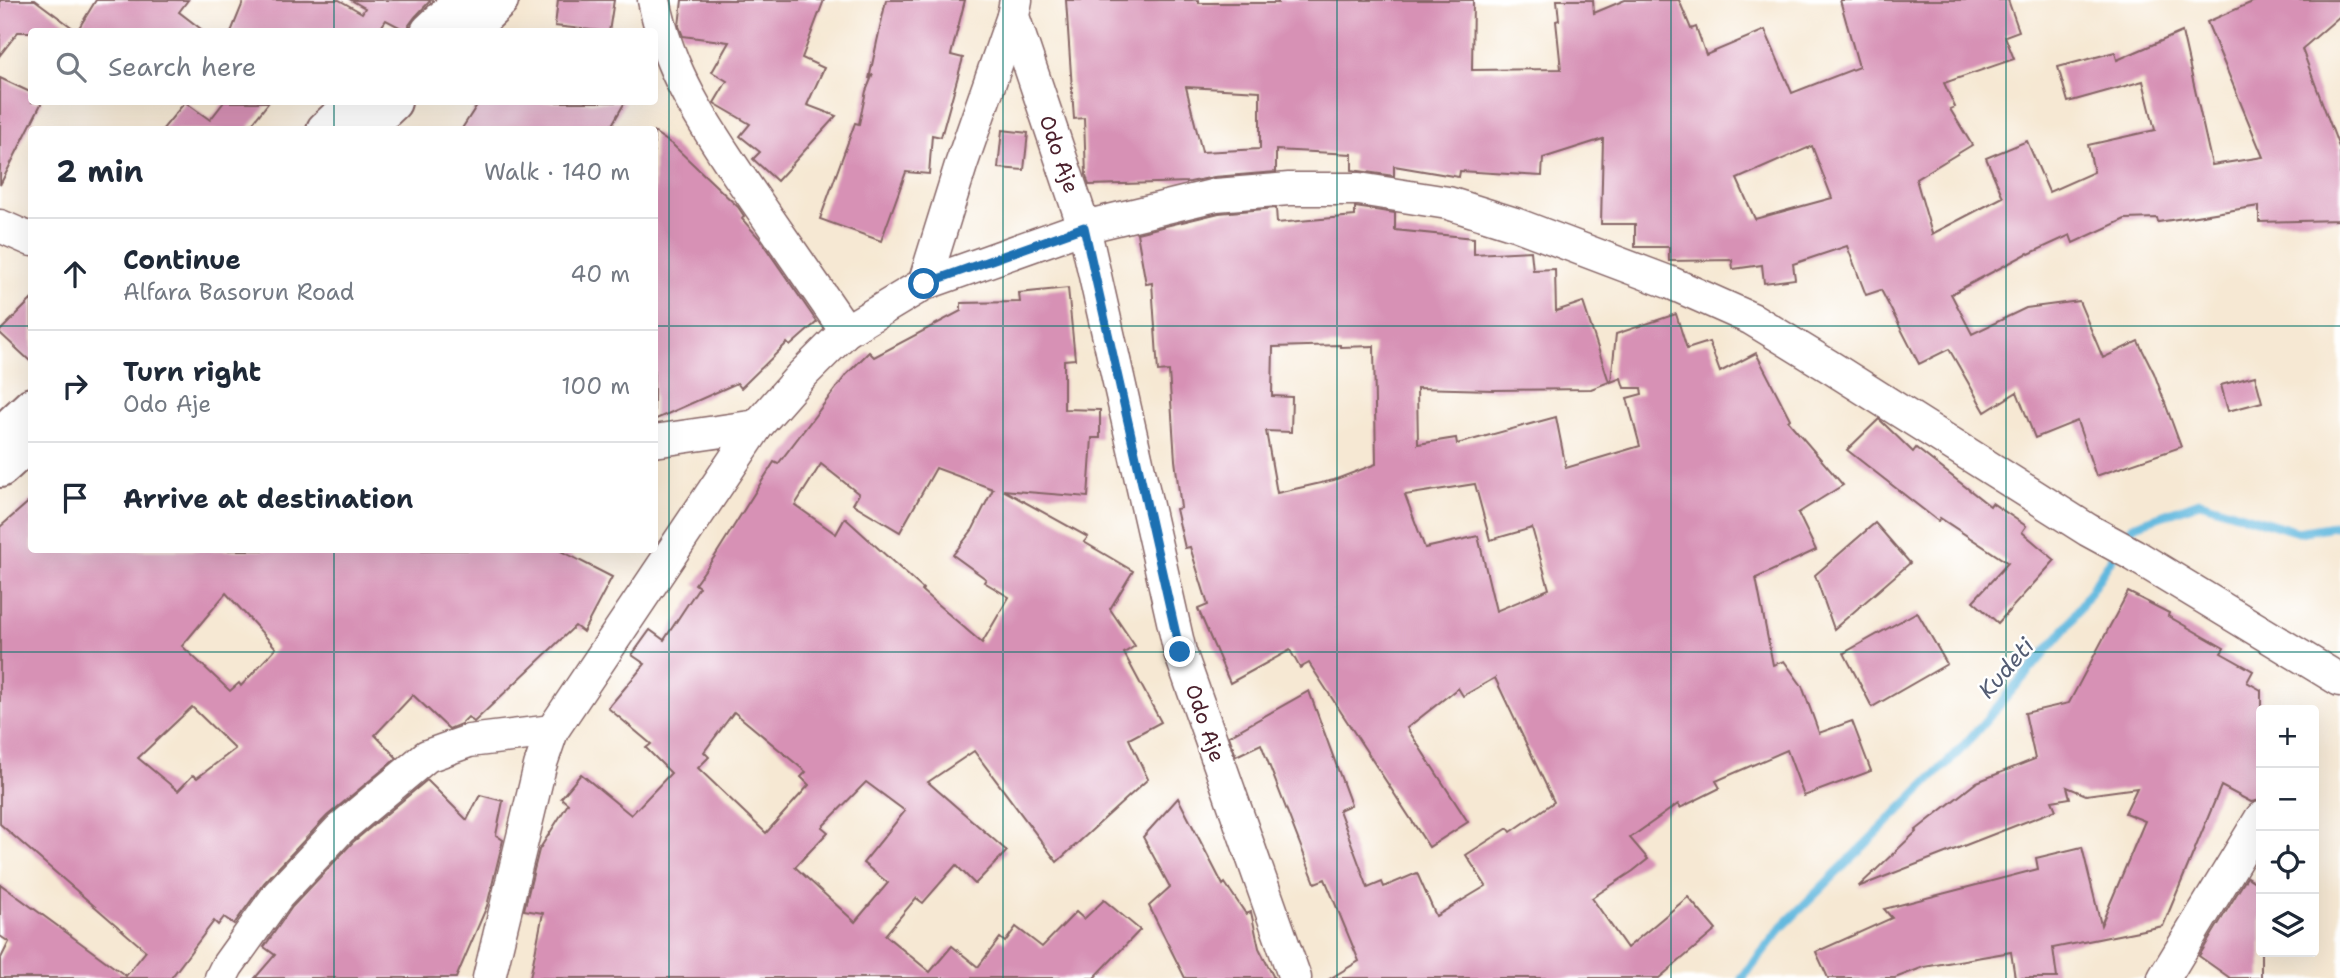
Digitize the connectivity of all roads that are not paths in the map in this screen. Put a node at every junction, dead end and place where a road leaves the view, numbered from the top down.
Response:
1 (464, 0) edge
2 (499, 0) edge
3 (654, 0) edge
4 (1015, 8) edge
5 (434, 28) edge
6 (470, 28) edge
7 (353, 105) edge
8 (389, 105) edge
9 (330, 126) edge
10 (366, 126) edge
11 (0, 226) edge
12 (1084, 227) junction
13 (28, 238) edge
14 (924, 284) junction
15 (846, 331) junction
16 (28, 411) edge
17 (757, 426) junction
18 (0, 437) edge
19 (658, 440) edge
20 (28, 443) edge
21 (0, 468) edge
22 (2340, 680) edge
23 (552, 731) junction
24 (2256, 826) edge
25 (221, 978) edge
26 (489, 978) edge
27 (1295, 978) edge
28 (2164, 978) edge

1 - 5 highway
2 - 6 highway
3 - 15 street
4 - 12 street, Odo Aje
4 - 14 street, Odo Aje
7 - 9 highway
8 - 10 highway
11 - 13 street
12 - 14 street
12 - 22 street
12 - 27 street, Odo Aje
14 - 15 street
15 - 17 street
16 - 18 highway
17 - 19 street
17 - 23 street
20 - 21 highway
23 - 25 street
23 - 26 street
24 - 28 street

